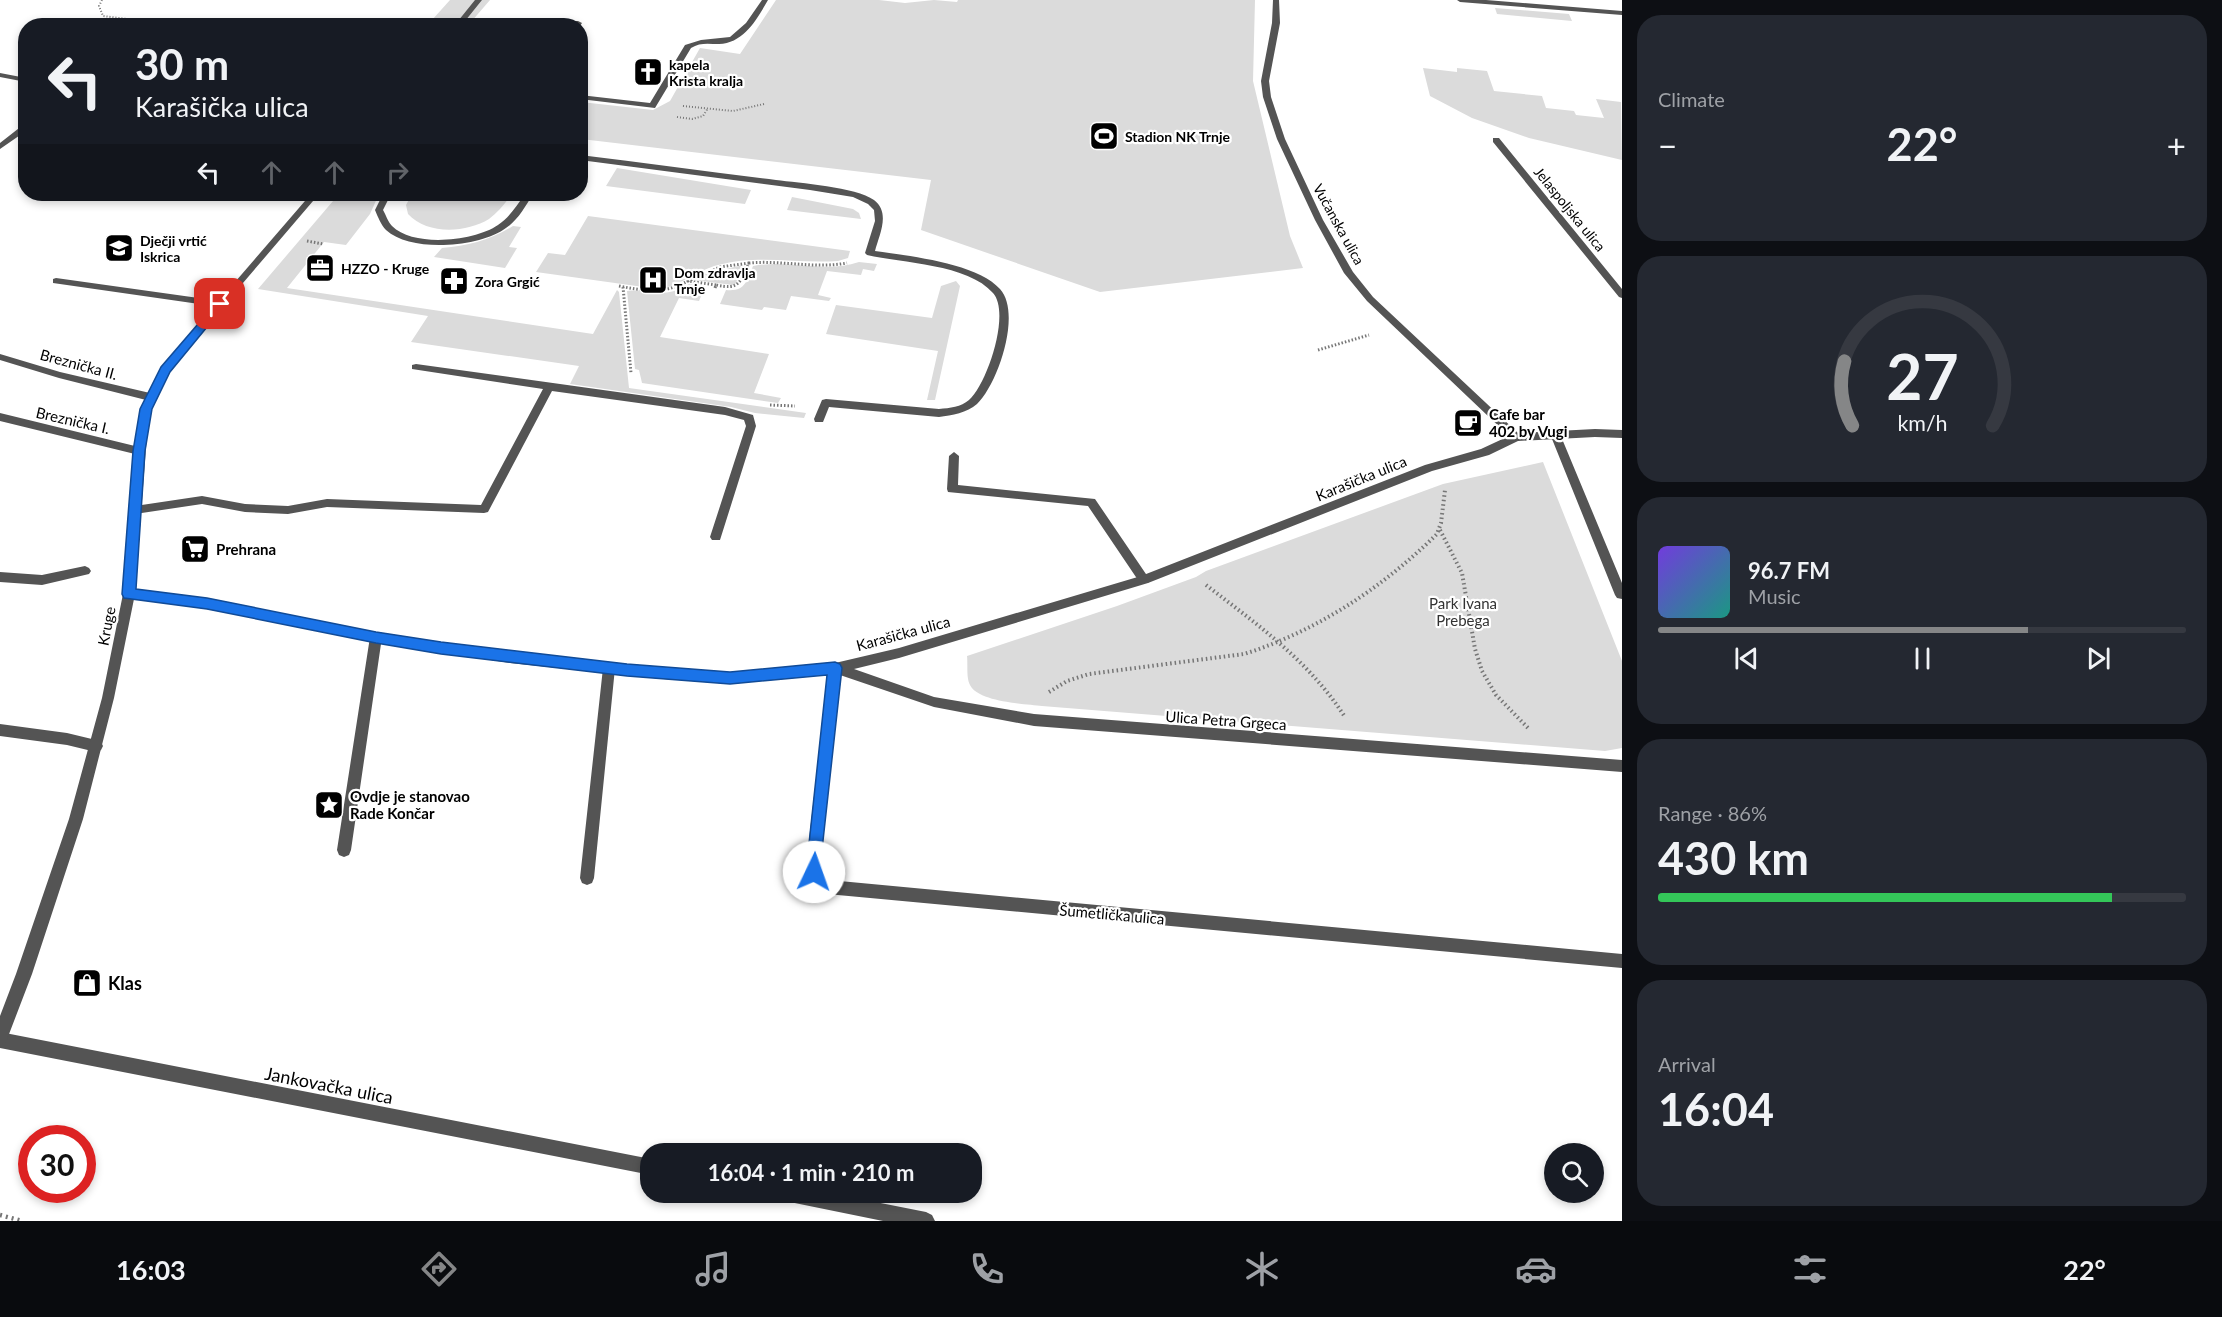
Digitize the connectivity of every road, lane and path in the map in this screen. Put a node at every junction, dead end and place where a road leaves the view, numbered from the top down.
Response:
1 (102, 0) edge
2 (479, 0) edge
3 (765, 0) edge
4 (1276, 0) edge
5 (1460, 0) edge
6 (1601, 0) edge
7 (1608, 12) junction
8 (1622, 14) edge
9 (119, 18) edge
10 (464, 18) edge
11 (0, 75) edge
12 (18, 78) edge
13 (588, 98) edge
14 (656, 103) junction
15 (764, 104) dead end
16 (18, 133) edge
17 (1496, 140) dead end
18 (0, 147) edge
19 (588, 158) edge
20 (309, 201) edge
21 (384, 201) edge
22 (524, 201) edge
23 (310, 242) dead end
24 (323, 244) dead end
25 (870, 253) junction
26 (749, 263) junction
27 (56, 281) dead end
28 (688, 281) junction
29 (619, 286) dead end
30 (1622, 295) edge
31 (220, 304) junction
32 (1398, 327) junction
33 (1318, 350) dead end
34 (0, 357) edge
35 (416, 367) dead end
36 (549, 387) junction
37 (150, 397) junction
38 (0, 417) edge
39 (819, 419) dead end
40 (1556, 434) junction
41 (1622, 434) edge
42 (1516, 437) junction
43 (139, 451) junction
44 (954, 456) dead end
45 (1429, 468) junction
46 (135, 510) junction
47 (1440, 530) junction
48 (716, 537) dead end
49 (1186, 566) junction
50 (85, 570) dead end
51 (0, 577) edge
52 (1144, 580) junction
53 (129, 594) junction
54 (1621, 595) edge
55 (376, 637) junction
56 (1279, 641) junction
57 (609, 668) junction
58 (835, 668) junction
59 (1034, 720) junction
60 (0, 730) edge
61 (96, 746) junction
62 (1362, 747) junction
63 (1565, 762) junction
64 (1622, 766) edge
65 (344, 850) dead end
66 (587, 878) dead end
67 (1622, 961) edge
68 (4, 1015) edge
69 (0, 1038) edge
70 (640, 1165) edge
71 (835, 1203) edge
72 (0, 1215) edge
73 (22, 1221) edge
74 (926, 1221) edge

1 - 9 path
2 - 10 street
3 - 14 street
4 - 32 street, Vučanska ulica
5 - 7 street
6 - 7 street
7 - 8 street
11 - 12 street
13 - 14 street
14 - 15 path
16 - 18 street
17 - 30 street, Jelaspoljska ulica
19 - 25 street
20 - 31 street, Kruge
21 - 22 street
23 - 24 path
25 - 26 path
25 - 39 street
26 - 28 path
26 - 28 path
27 - 31 street
28 - 29 path
31 - 37 street, Kruge
32 - 33 path
32 - 42 street, Vučanska ulica
34 - 37 street, Breznička II.
35 - 36 street
36 - 46 street
36 - 48 street
37 - 43 street, Kruge
38 - 43 street, Breznička I.
40 - 41 street, Karašička ulica
40 - 42 street, Karašička ulica
40 - 54 street
42 - 45 street, Karašička ulica
43 - 46 street, Kruge
44 - 52 street
45 - 47 path
45 - 49 street, Karašička ulica
46 - 53 street, Kruge
47 - 56 path
47 - 63 path
49 - 52 street, Karašička ulica
49 - 56 path
50 - 51 street
52 - 58 street, Karašička ulica
53 - 55 street, Karašička ulica
53 - 61 street, Kruge
55 - 57 street, Karašička ulica
55 - 65 street
56 - 59 path
56 - 62 path
57 - 58 street, Karašička ulica
57 - 66 street
58 - 59 street, Ulica Petra Grgeca
58 - 67 street, Šumetlička ulica
59 - 62 street, Ulica Petra Grgeca
60 - 61 street
61 - 68 street, Kruge
62 - 63 street, Ulica Petra Grgeca
63 - 64 street, Ulica Petra Grgeca
68 - 69 street, Kruge
69 - 70 street, Jankovačka ulica
71 - 74 street
72 - 73 path

